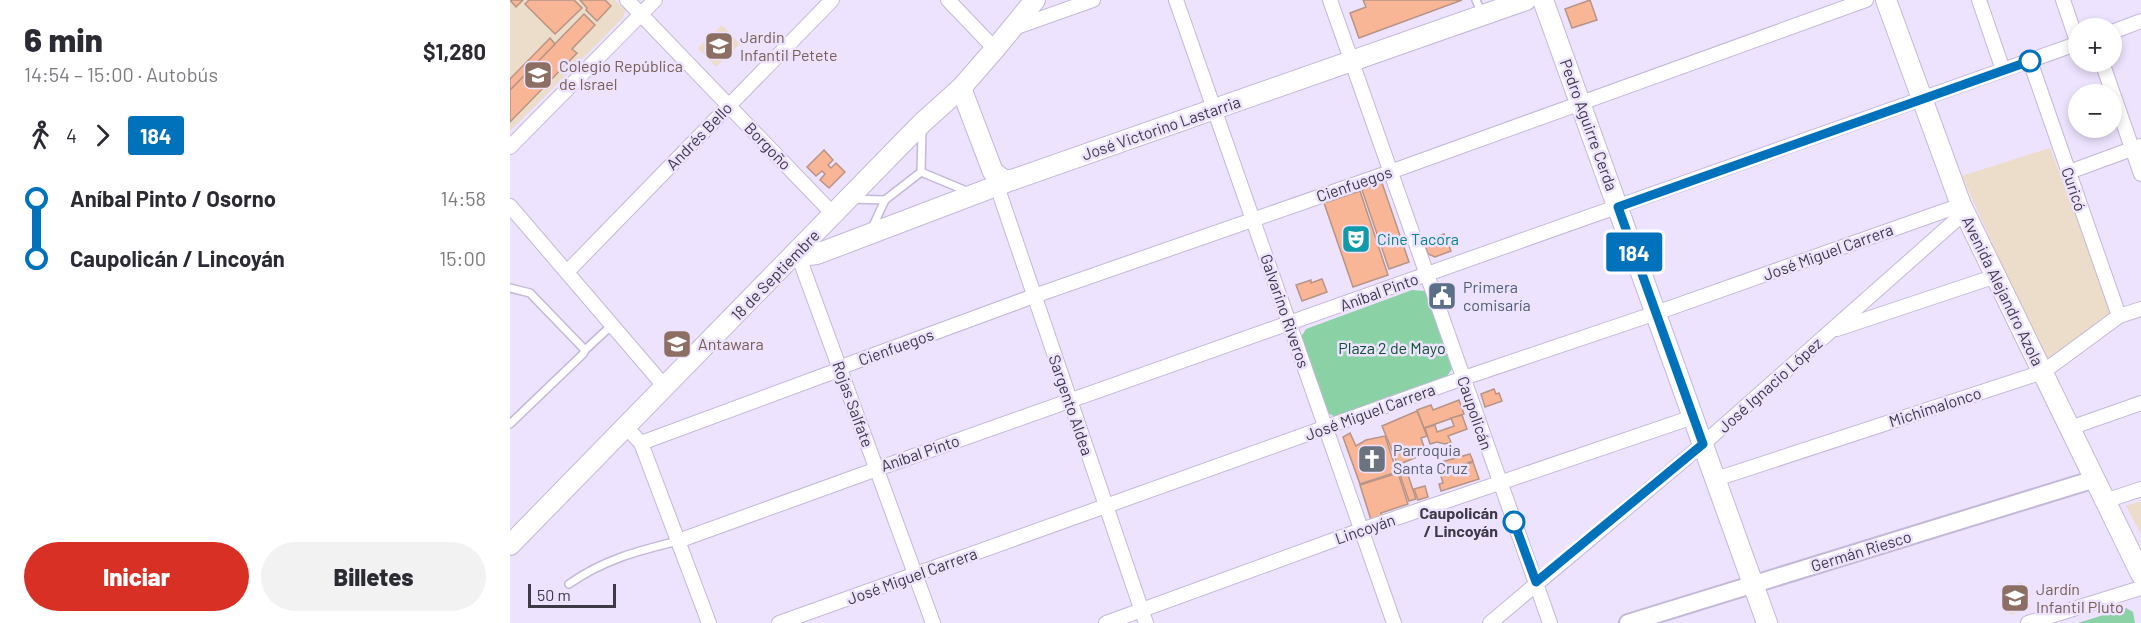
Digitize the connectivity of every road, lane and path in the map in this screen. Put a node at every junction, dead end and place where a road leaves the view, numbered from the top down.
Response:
1 (627, 0) edge
2 (655, 0) edge
3 (832, 0) edge
4 (948, 0) edge
5 (1035, 0) edge
6 (1093, 0) edge
7 (1176, 0) edge
8 (1330, 0) edge
9 (1526, 0) edge
10 (1543, 0) edge
11 (1866, 0) edge
12 (1886, 0) edge
13 (1979, 0) edge
14 (2063, 0) edge
15 (1479, 8) edge
16 (641, 14) junction
17 (2069, 18) edge
18 (2141, 21) edge
19 (2122, 28) edge
20 (1012, 29) junction
21 (2068, 48) edge
22 (995, 49) junction
23 (2030, 61) junction
24 (1351, 62) junction
25 (2003, 70) junction
26 (2107, 72) edge
27 (961, 88) junction
28 (1923, 99) junction
29 (1581, 103) junction
30 (729, 106) junction
31 (1214, 110) junction
32 (922, 123) junction
33 (510, 147) edge
34 (2137, 147) edge
35 (921, 172) junction
36 (1390, 172) junction
37 (2069, 172) junction
38 (2141, 174) edge
39 (1004, 183) junction
40 (974, 194) junction
41 (849, 199) junction
42 (885, 200) junction
43 (510, 206) edge
44 (1618, 207) junction
45 (1963, 208) junction
46 (834, 215) junction
47 (1253, 220) junction
48 (869, 235) junction
49 (797, 252) junction
50 (567, 272) junction
51 (1426, 275) junction
52 (1996, 276) junction
53 (510, 288) edge
54 (1034, 296) junction
55 (2141, 309) edge
56 (1656, 313) junction
57 (2119, 316) junction
58 (1289, 324) junction
59 (612, 325) junction
60 (1829, 332) junction
61 (585, 350) junction
62 (841, 368) junction
63 (2043, 372) junction
64 (1463, 378) junction
65 (665, 387) junction
66 (1070, 400) junction
67 (2141, 403) edge
68 (1693, 417) junction
69 (510, 424) edge
70 (626, 427) junction
71 (1326, 428) junction
72 (2070, 428) junction
73 (641, 443) junction
74 (1703, 444) junction
75 (877, 469) junction
76 (1716, 479) junction
77 (2095, 479) junction
78 (1499, 482) junction
79 (2141, 489) edge
80 (2105, 501) junction
81 (1106, 507) junction
82 (1362, 530) junction
83 (678, 541) junction
84 (510, 545) edge
85 (915, 574) junction
86 (2141, 574) edge
87 (1536, 582) junction
88 (569, 584) dead end
89 (1753, 584) junction
90 (2141, 588) edge
91 (1144, 616) edge
92 (709, 623) edge
93 (779, 623) edge
94 (933, 623) edge
95 (1106, 623) edge
96 (1394, 623) edge
97 (1490, 623) edge
98 (1550, 623) edge
99 (1628, 623) edge
100 (1767, 623) edge
101 (2028, 623) edge

1 - 16 street, Borgoño
2 - 16 street
3 - 30 street, Andrés Bello
4 - 22 street
5 - 20 main road, 18 de Septiembre
6 - 20 street
7 - 31 street, Galvarino Riveros
8 - 24 street, Caupolicán
9 - 15 main road, José Victorino Lastarria
10 - 29 main road, Pedro Aguirre Cerda
11 - 29 street, Cienfuegos
12 - 28 main road, Avenida Alejandro Azola
13 - 25 street
14 - 17 street
15 - 24 main road, José Victorino Lastarria
16 - 30 street, Borgoño
16 - 33 street
18 - 19 street
20 - 22 main road, 18 de Septiembre
21 - 23 street, Aníbal Pinto
22 - 27 main road, 18 de Septiembre
23 - 25 street, Aníbal Pinto
23 - 37 street, Curicó
24 - 31 main road, José Victorino Lastarria
24 - 36 street, Caupolicán
25 - 28 street, Aníbal Pinto
26 - 34 street
27 - 32 main road, 18 de Septiembre
27 - 39 main road
28 - 44 street, Aníbal Pinto
28 - 45 main road, Avenida Alejandro Azola
29 - 36 street, Cienfuegos
29 - 44 main road, Pedro Aguirre Cerda
30 - 46 street, Borgoño
30 - 50 street, Andrés Bello
31 - 39 main road, José Victorino Lastarria
31 - 47 street, Galvarino Riveros
32 - 35 lane
32 - 41 main road, 18 de Septiembre
34 - 37 street
34 - 38 street
35 - 40 lane
35 - 42 lane
36 - 47 street, Cienfuegos
36 - 51 street, Caupolicán
37 - 57 street, Curicó
39 - 40 main road, José Victorino Lastarria
39 - 54 street, Sargento Aldea
40 - 48 main road, José Victorino Lastarria
41 - 42 lane
41 - 46 main road, 18 de Septiembre
42 - 48 lane
43 - 50 street
44 - 51 street, Aníbal Pinto
44 - 56 main road, Pedro Aguirre Cerda
45 - 52 main road, Avenida Alejandro Azola
45 - 56 street, José Miguel Carrera
45 - 60 street, José Ignacio López
46 - 49 main road, 18 de Septiembre
47 - 54 street, Cienfuegos
47 - 58 street, Galvarino Riveros
48 - 49 main road, José Victorino Lastarria
49 - 62 street, Rojas Salfate
49 - 65 main road, 18 de Septiembre
50 - 59 street
51 - 58 street, Aníbal Pinto
51 - 64 street, Caupolicán
52 - 60 street
52 - 63 main road, Avenida Alejandro Azola
53 - 61 lane
54 - 62 street, Cienfuegos
54 - 66 street, Sargento Aldea
55 - 57 street, Michimalonco
56 - 64 street, José Miguel Carrera
56 - 68 main road, Pedro Aguirre Cerda
57 - 63 street, Michimalonco
58 - 66 street, Aníbal Pinto
58 - 71 street, Galvarino Riveros
59 - 61 lane
59 - 65 street
60 - 74 street, José Ignacio López
61 - 69 lane
62 - 73 street, Cienfuegos
62 - 75 street, Rojas Salfate
63 - 72 main road, Avenida Alejandro Azola
63 - 76 street, Michimalonco
64 - 71 street, José Miguel Carrera
64 - 78 street, Caupolicán
65 - 70 main road, 18 de Septiembre
66 - 75 street, Aníbal Pinto
66 - 81 street, Sargento Aldea
67 - 72 street
68 - 74 main road, Pedro Aguirre Cerda
68 - 78 street, Lincoyán
70 - 73 street
70 - 84 main road, 18 de Septiembre
71 - 81 street, José Miguel Carrera
71 - 82 street, Galvarino Riveros
72 - 77 main road, Avenida Alejandro Azola
73 - 83 street
74 - 76 main road, Pedro Aguirre Cerda
74 - 87 street, José Ignacio López
75 - 83 street, Aníbal Pinto
75 - 85 street, Rojas Salfate
76 - 89 main road, Pedro Aguirre Cerda
77 - 80 main road, Avenida Alejandro Azola
77 - 89 street, Germán Riesco
78 - 82 street, Lincoyán
78 - 87 street, Caupolicán
79 - 80 street
80 - 86 main road, Avenida Alejandro Azola
81 - 85 street, José Miguel Carrera
81 - 91 street, Sargento Aldea
82 - 91 street, Lincoyán
82 - 96 street, Galvarino Riveros
83 - 88 lane
83 - 92 street
85 - 93 street, José Miguel Carrera
85 - 94 street, Rojas Salfate
87 - 97 street, José Ignacio López
87 - 98 street, Caupolicán
89 - 99 street, Germán Riesco
89 - 100 main road, Pedro Aguirre Cerda
90 - 101 street
91 - 95 street, Lincoyán

